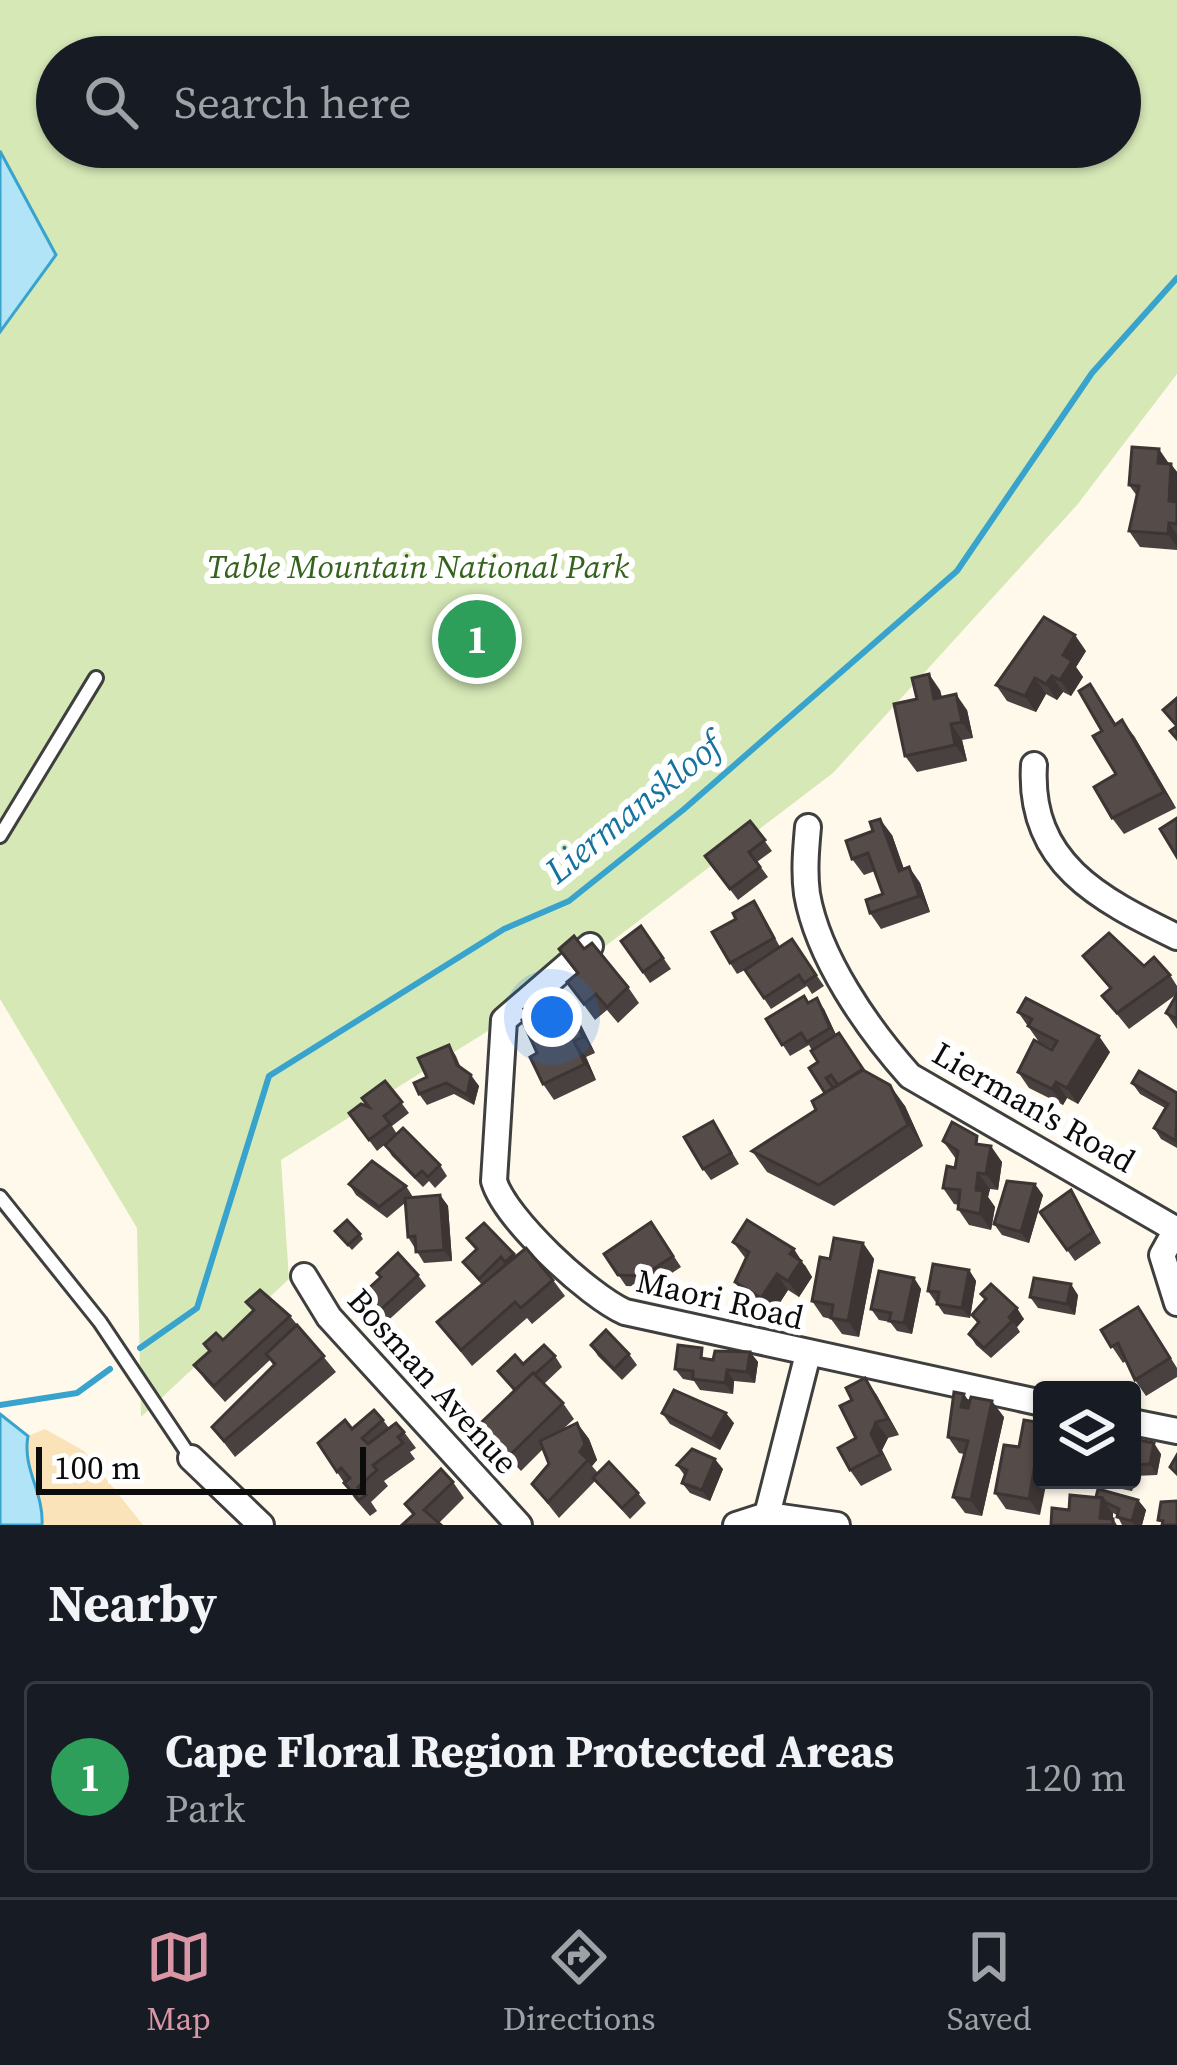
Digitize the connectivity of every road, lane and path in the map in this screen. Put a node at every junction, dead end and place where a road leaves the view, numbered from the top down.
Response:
1 (96, 678) dead end
2 (1034, 765) dead end
3 (808, 827) dead end
4 (0, 836) edge
5 (1177, 937) edge
6 (590, 946) edge
7 (0, 1197) edge
8 (1176, 1228) edge
9 (304, 1276) dead end
10 (1177, 1303) edge
11 (808, 1354) junction
12 (1033, 1401) edge
13 (1141, 1424) edge
14 (1177, 1431) edge
15 (191, 1458) joint
16 (767, 1515) junction
17 (261, 1525) edge
18 (519, 1525) edge
19 (736, 1525) edge
20 (837, 1525) edge

1 - 4 lane
2 - 5 street
3 - 8 street, Lierman's Road
6 - 11 street, Maori Road
7 - 15 lane
8 - 10 street
9 - 18 street, Bosman Avenue
11 - 12 street, Maori Road
11 - 16 street
13 - 14 street
15 - 17 street
16 - 19 street
16 - 20 street

